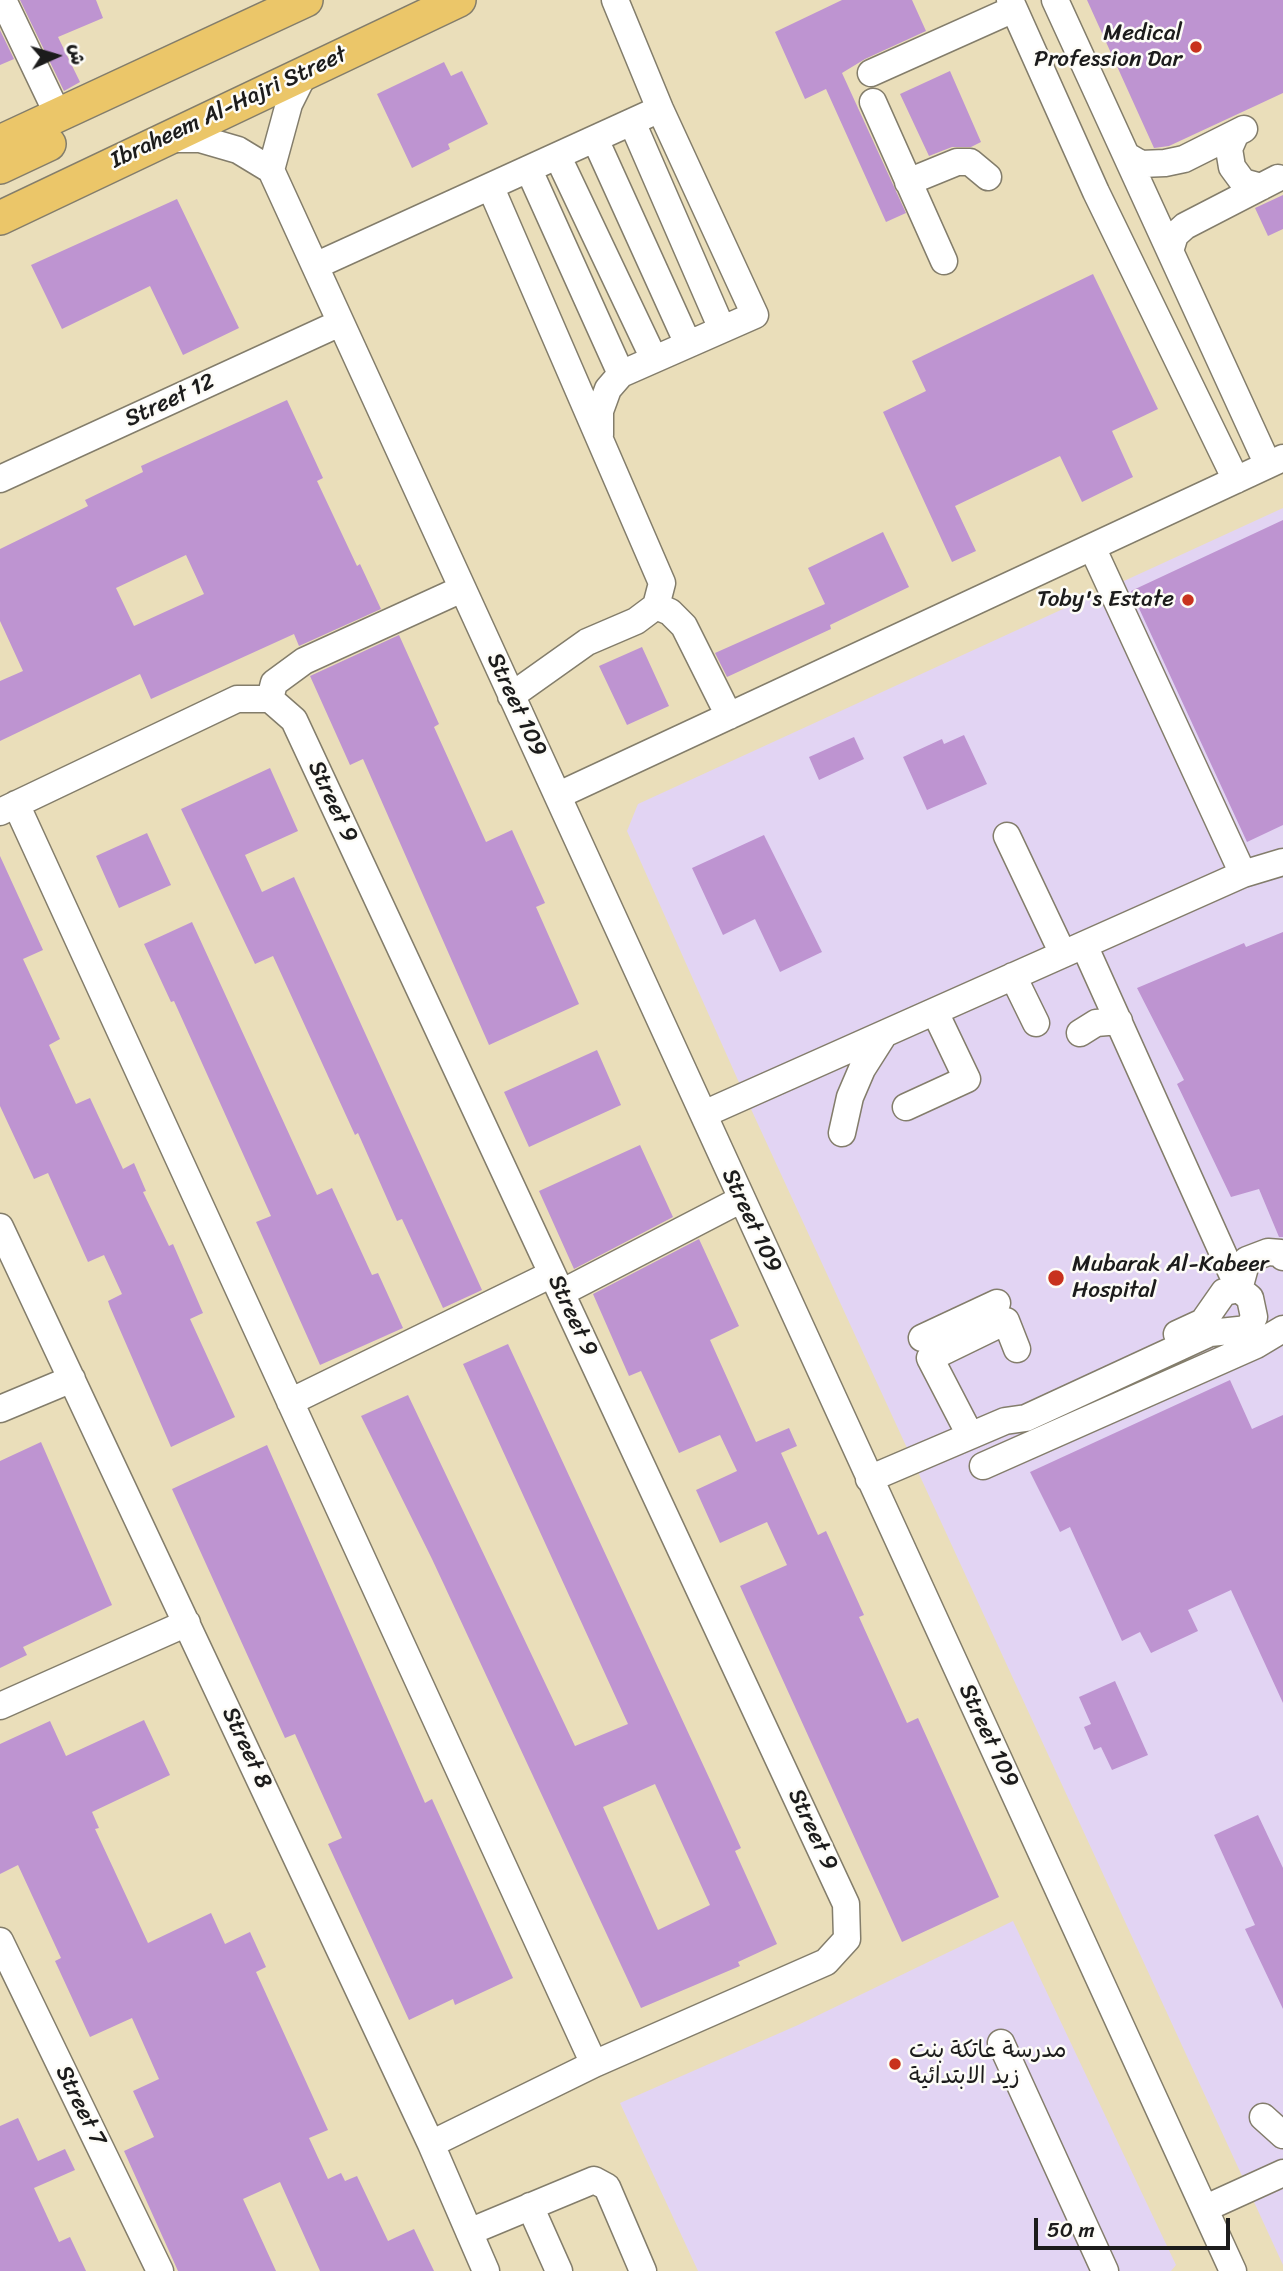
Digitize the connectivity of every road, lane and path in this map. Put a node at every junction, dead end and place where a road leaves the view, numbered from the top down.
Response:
1 (2, 0) edge
2 (306, 0) edge
3 (459, 0) edge
4 (615, 0) edge
5 (1055, 0) edge
6 (1012, 5) edge
7 (185, 57) junction
8 (871, 73) dead end
9 (304, 74) junction
10 (873, 102) dead end
11 (660, 109) junction
12 (58, 115) junction
13 (632, 122) junction
14 (161, 139) junction
15 (595, 139) junction
16 (0, 142) edge
17 (558, 157) junction
18 (1129, 157) junction
19 (0, 167) edge
20 (271, 170) junction
21 (529, 170) junction
22 (988, 177) dead end
23 (908, 182) junction
24 (491, 188) junction
25 (0, 218) edge
26 (1171, 248) junction
27 (944, 261) dead end
28 (315, 266) junction
29 (340, 323) junction
30 (722, 329) junction
31 (688, 344) junction
32 (654, 359) junction
33 (621, 374) junction
34 (600, 437) junction
35 (1276, 462) edge
36 (0, 479) edge
37 (1236, 480) junction
38 (1093, 547) junction
39 (462, 589) junction
40 (656, 606) junction
41 (511, 696) junction
42 (270, 699) junction
43 (729, 716) junction
44 (559, 795) junction
45 (8, 808) edge
46 (1007, 836) dead end
47 (1283, 862) edge
48 (1243, 874) junction
49 (1074, 950) junction
50 (1013, 976) junction
51 (934, 1012) junction
52 (1119, 1021) junction
53 (1036, 1023) dead end
54 (1080, 1033) dead end
55 (883, 1037) junction
56 (906, 1107) dead end
57 (704, 1114) junction
58 (842, 1133) dead end
59 (742, 1199) junction
60 (0, 1227) edge
61 (1283, 1257) edge
62 (557, 1283) junction
63 (1239, 1289) junction
64 (997, 1303) dead end
65 (1283, 1329) edge
66 (926, 1348) junction
67 (1017, 1349) dead end
68 (72, 1379) junction
69 (290, 1402) junction
70 (0, 1409) edge
71 (1005, 1421) junction
72 (970, 1435) junction
73 (983, 1466) dead end
74 (869, 1479) junction
75 (187, 1623) junction
76 (0, 1706) edge
77 (0, 1941) edge
78 (1001, 2043) dead end
79 (594, 2064) junction
80 (1262, 2117) dead end
81 (1283, 2135) edge
82 (431, 2144) junction
83 (1283, 2172) edge
84 (530, 2206) junction
85 (1206, 2208) junction
86 (469, 2232) junction
87 (160, 2271) edge
88 (486, 2271) edge
89 (559, 2271) edge
90 (643, 2271) edge
91 (1105, 2271) edge
92 (1233, 2271) edge

1 - 12 street
2 - 7 main road
3 - 9 main road, Ibraheem Al-Hajri Street
4 - 11 street
5 - 18 street
6 - 8 street
6 - 37 street
7 - 12 main road
7 - 19 main road
9 - 14 main road, Ibraheem Al-Hajri Street
9 - 20 street
10 - 23 street
11 - 13 street
11 - 30 street
12 - 16 main road
13 - 15 street
13 - 30 street
14 - 20 street
14 - 25 main road, Ibraheem Al-Hajri Street
15 - 17 street
15 - 31 street
17 - 21 street
17 - 32 street
18 - 26 street
18 - 26 street
20 - 28 street, Street 109
21 - 24 street
21 - 33 street
22 - 23 street
23 - 27 street
24 - 28 street
24 - 34 street
26 - 35 street
28 - 29 street, Street 109
29 - 36 street, Street 12
29 - 39 street, Street 109
30 - 31 street
31 - 32 street
32 - 33 street
33 - 34 street
34 - 40 street
35 - 37 street
37 - 38 street
38 - 43 street
38 - 48 street
39 - 41 street, Street 109
39 - 42 street
40 - 41 street
40 - 43 street
41 - 44 street, Street 109
42 - 45 street
42 - 62 street, Street 9
43 - 44 street
44 - 57 street, Street 109
45 - 69 street
46 - 49 street
47 - 48 street
48 - 49 street
49 - 50 street
49 - 52 street
50 - 51 street
50 - 53 street
51 - 55 street
51 - 56 street
52 - 54 street
52 - 63 street
55 - 57 street
55 - 58 street
57 - 59 street, Street 109
59 - 62 street
59 - 74 street, Street 109
60 - 68 street, Street 8
61 - 63 street
62 - 69 street
62 - 79 street, Street 9
63 - 71 street
63 - 71 street
64 - 66 street
65 - 73 street
66 - 67 street
66 - 72 street
68 - 70 street
68 - 75 street, Street 8
69 - 79 street
71 - 72 street
72 - 74 street
74 - 85 street, Street 109
75 - 76 street
75 - 82 street, Street 8
77 - 87 street, Street 7
78 - 91 street
79 - 82 street, Street 9
80 - 81 street
82 - 86 street, Street 8
83 - 85 street
84 - 86 street
84 - 89 street
84 - 90 street
85 - 92 street, Street 109
86 - 88 street, Street 8

